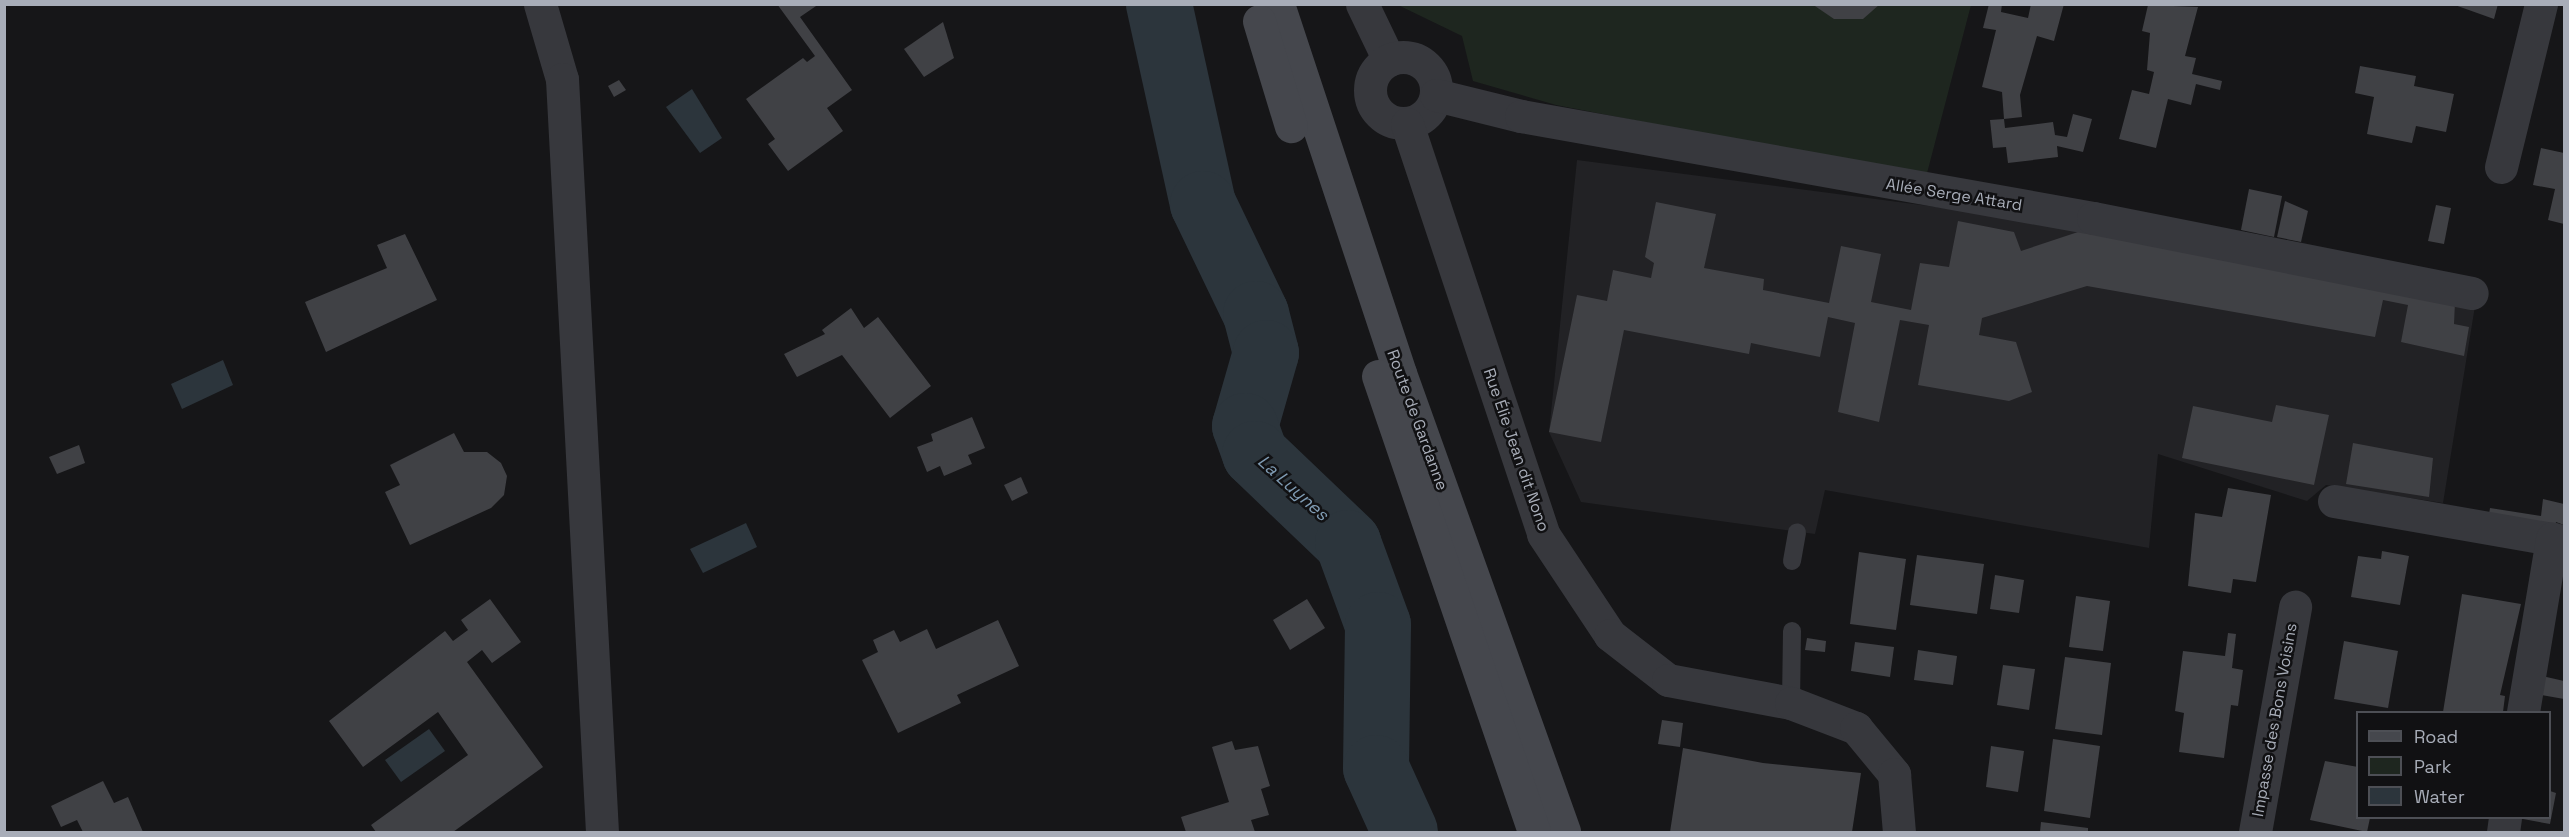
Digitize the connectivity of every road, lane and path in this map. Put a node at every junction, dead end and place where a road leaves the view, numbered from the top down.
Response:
1 (540, 4) edge
2 (1255, 4) edge
3 (1278, 4) edge
4 (1362, 4) edge
5 (2541, 4) edge
6 (1389, 60) junction
7 (1436, 95) junction
8 (1407, 124) junction
9 (2501, 167) dead end
10 (2472, 293) dead end
11 (2334, 501) dead end
12 (1797, 532) dead end
13 (2558, 540) edge
14 (1792, 561) dead end
15 (2295, 607) dead end
16 (1792, 632) dead end
17 (1791, 703) junction
18 (2523, 711) edge
19 (602, 832) edge
20 (1534, 832) edge
21 (1564, 832) edge
22 (1899, 832) edge
23 (2256, 832) edge

1 - 19 street
2 - 20 main road, Route de Gardanne
3 - 21 main road, Route de Gardanne
4 - 6 street
5 - 9 street
6 - 7 street
6 - 8 street
7 - 8 street
7 - 10 street, Allée Serge Attard
8 - 17 street, Rue Élie Jean dit Nono
11 - 13 street
12 - 14 lane
13 - 18 street
15 - 23 street, Impasse des Bons Voisins
16 - 17 lane
17 - 22 street, Rue Élie Jean dit Nono

